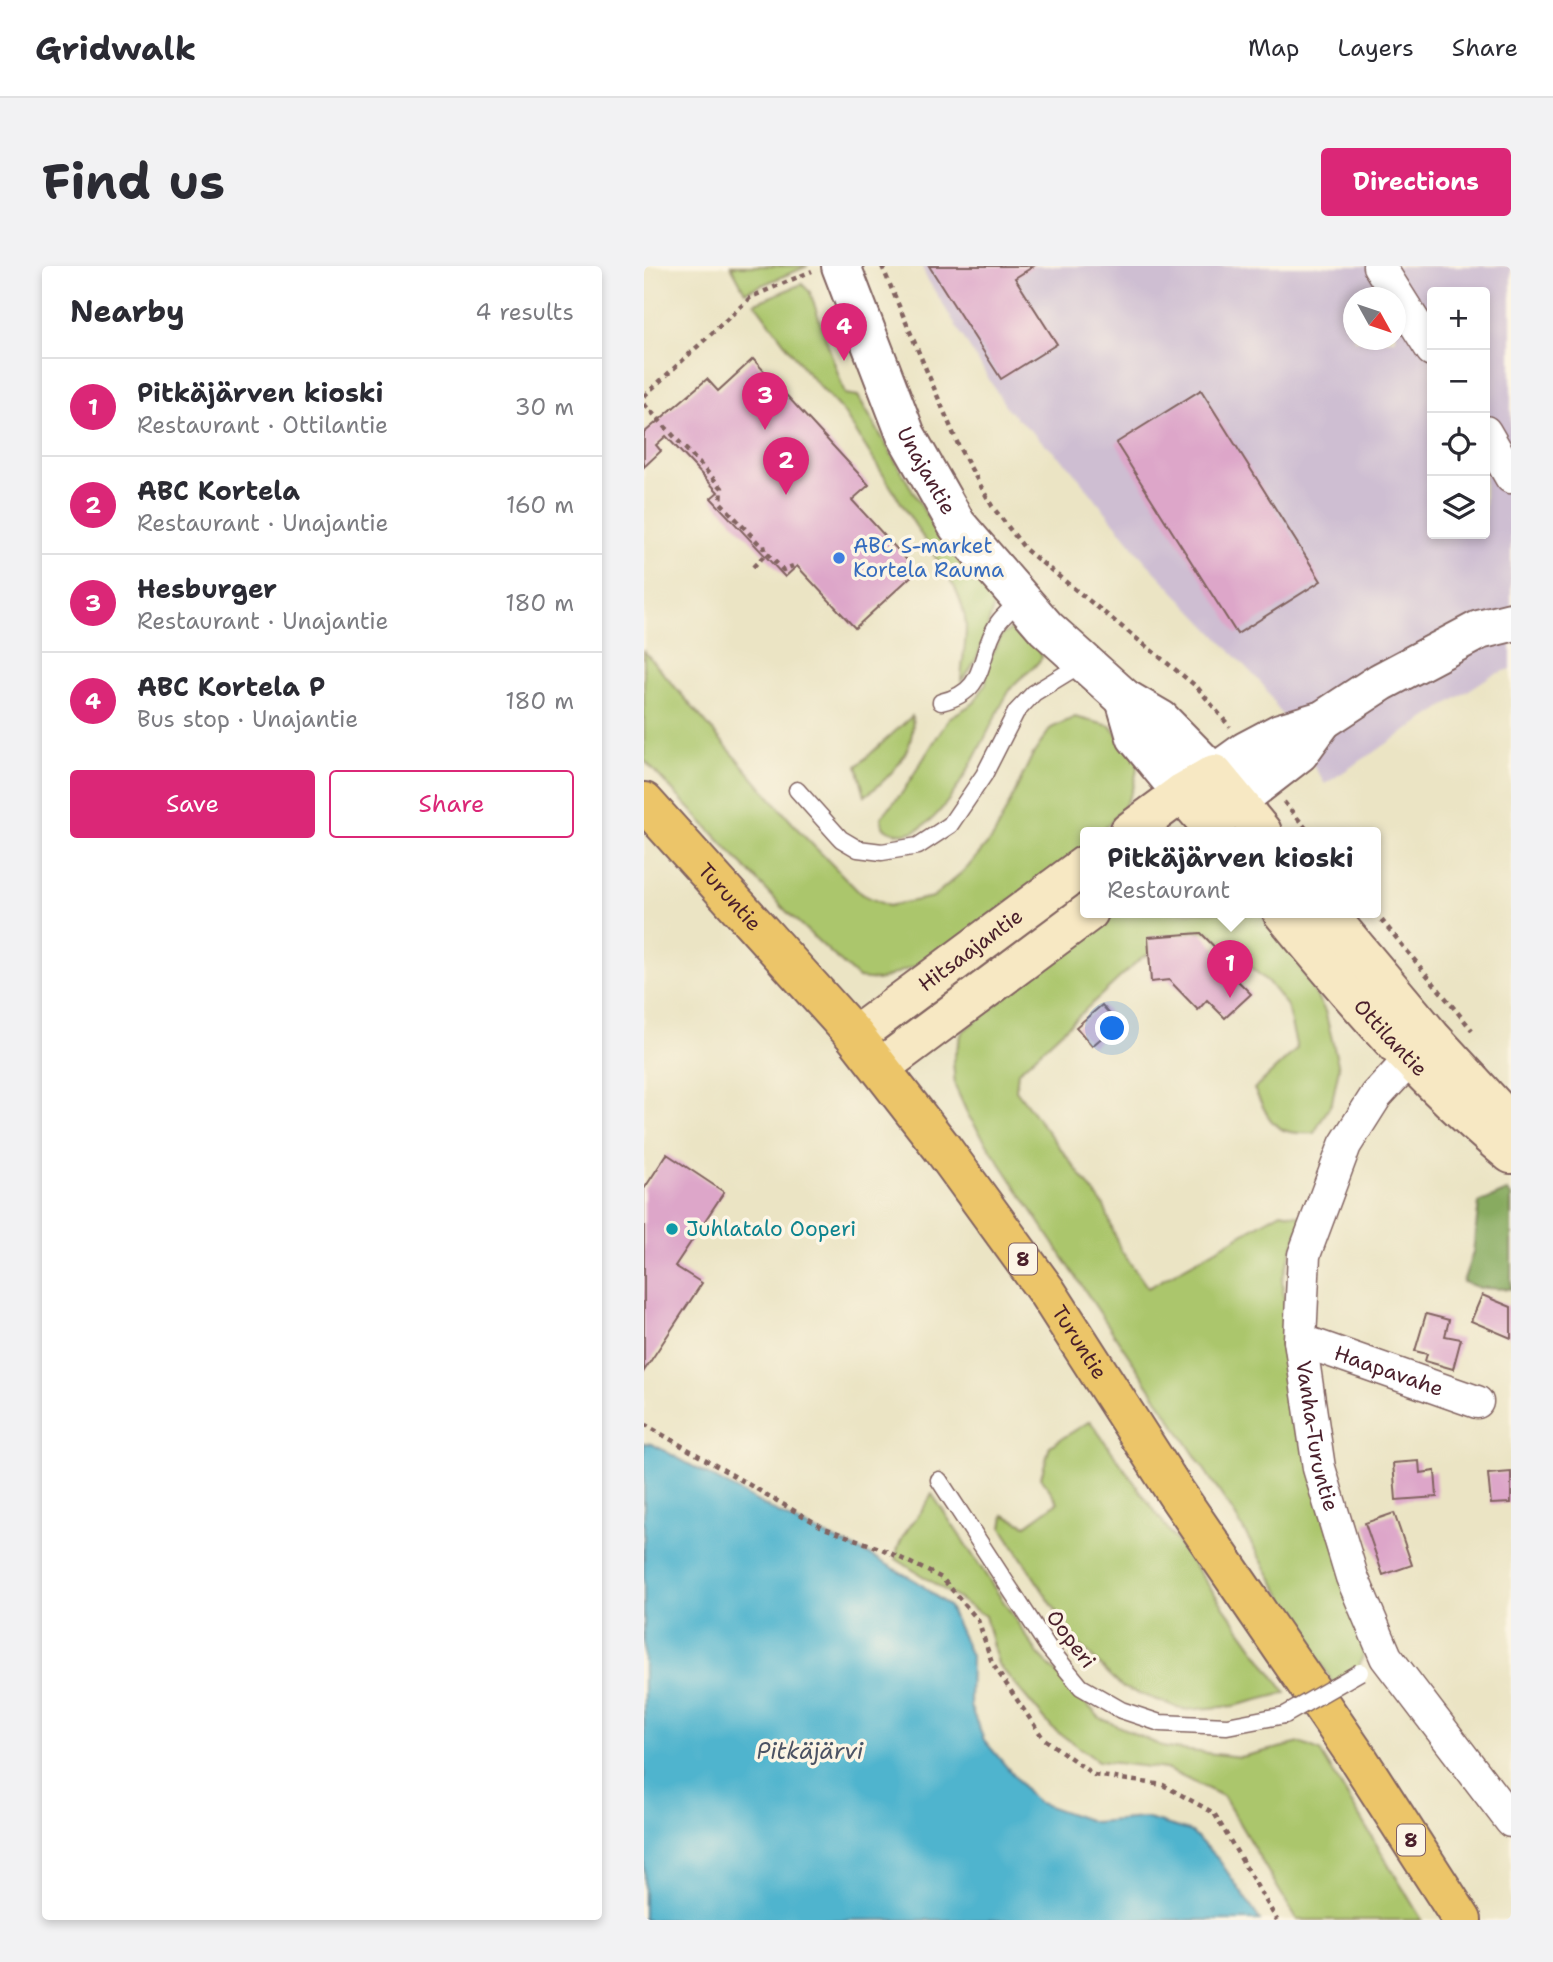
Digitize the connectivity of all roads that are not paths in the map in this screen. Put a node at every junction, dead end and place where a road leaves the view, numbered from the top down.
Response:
1 (841, 266) edge
2 (1379, 266) edge
3 (1427, 342) edge
4 (1490, 441) edge
5 (1511, 477) edge
6 (1021, 599) junction
7 (1511, 622) edge
8 (1083, 663) junction
9 (941, 702) dead end
10 (1229, 780) junction
11 (797, 790) dead end
12 (644, 802) edge
13 (1139, 827) edge
14 (1208, 827) edge
15 (1259, 827) edge
16 (1080, 869) edge
17 (1081, 918) edge
18 (1287, 918) edge
19 (1330, 918) edge
20 (855, 1036) junction
21 (1420, 1048) junction
22 (881, 1067) junction
23 (1511, 1124) edge
24 (1511, 1154) edge
25 (1300, 1340) junction
26 (1477, 1402) dead end
27 (939, 1480) dead end
28 (1373, 1665) junction
29 (1506, 1806) edge
30 (1462, 1920) edge

1 - 6 street, Unajantie
2 - 3 street
4 - 5 street
6 - 8 street, Unajantie
6 - 9 lane
7 - 10 street
8 - 10 street, Unajantie
8 - 11 lane
10 - 13 main road
10 - 14 main road
10 - 15 main road
12 - 20 highway, Turuntie / 8
16 - 20 main road, Hitsaajantie
17 - 22 main road, Hitsaajantie
18 - 21 main road, Ottilantie
19 - 21 main road, Ottilantie
20 - 22 highway, Turuntie / 8
21 - 23 main road, Ottilantie
21 - 24 main road, Ottilantie
21 - 25 street, Vanha-Turuntie
22 - 30 highway, Turuntie / 8
25 - 26 street, Haapavahe
25 - 28 street, Vanha-Turuntie
27 - 28 lane, Ooperi, bridge
28 - 29 street, Vanha-Turuntie

